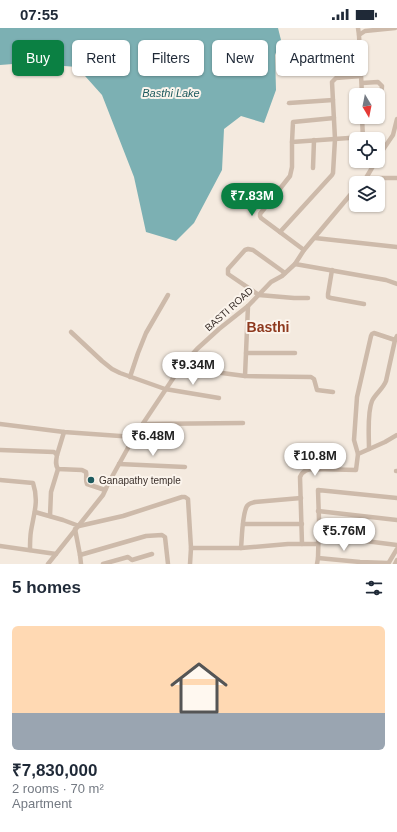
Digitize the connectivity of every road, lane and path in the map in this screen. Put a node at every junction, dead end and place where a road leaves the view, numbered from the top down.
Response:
1 (358, 28) edge
2 (395, 28) edge
3 (359, 35) junction
4 (359, 40) edge
5 (361, 76) joint
6 (362, 83) junction
7 (362, 88) edge
8 (382, 88) edge
9 (333, 100) junction
10 (288, 103) dead end
11 (334, 118) junction
12 (397, 119) edge
13 (349, 138) edge
14 (335, 139) junction
15 (314, 140) junction
16 (292, 142) junction
17 (385, 147) edge
18 (313, 168) dead end
19 (385, 178) edge
20 (397, 178) edge
21 (349, 197) edge
22 (280, 232) junction
23 (315, 238) junction
24 (397, 247) edge
25 (304, 250) junction
26 (295, 264) junction
27 (332, 270) junction
28 (285, 273) junction
29 (397, 284) edge
30 (168, 295) dead end
31 (259, 295) junction
32 (308, 298) dead end
33 (364, 304) dead end
34 (248, 306) junction
35 (71, 332) dead end
36 (396, 338) edge
37 (246, 353) junction
38 (295, 353) dead end
39 (183, 365) junction
40 (245, 376) junction
41 (130, 377) junction
42 (165, 389) junction
43 (333, 392) dead end
44 (218, 398) dead end
45 (243, 423) dead end
46 (0, 424) edge
47 (143, 424) junction
48 (64, 432) junction
49 (397, 435) edge
50 (134, 437) junction
51 (369, 449) junction
52 (0, 450) edge
53 (358, 454) junction
54 (57, 455) junction
55 (119, 464) junction
56 (185, 467) dead end
57 (58, 469) junction
58 (0, 480) edge
59 (105, 490) junction
60 (301, 498) junction
61 (397, 498) edge
62 (318, 511) junction
63 (35, 512) junction
64 (50, 516) junction
65 (397, 520) edge
66 (243, 524) junction
67 (302, 524) junction
68 (79, 526) junction
69 (75, 529) junction
70 (318, 535) junction
71 (302, 544) junction
72 (318, 544) junction
73 (397, 545) edge
74 (0, 546) edge
75 (191, 548) junction
76 (241, 548) junction
77 (397, 549) edge
78 (30, 550) junction
79 (56, 554) junction
80 (152, 554) dead end
81 (80, 555) junction
82 (318, 558) junction
83 (397, 560) edge
84 (388, 563) edge
85 (48, 564) edge
86 (81, 564) edge
87 (103, 564) edge
88 (168, 564) edge
89 (190, 564) edge
90 (317, 564) edge
91 (395, 564) edge

1 - 3 street
2 - 3 street
3 - 4 street
5 - 6 street
5 - 9 street
6 - 7 street
6 - 8 street
9 - 10 street
9 - 11 street
11 - 14 street
11 - 16 street
12 - 17 street
13 - 14 street
14 - 15 street
14 - 22 street
15 - 16 street
15 - 18 street
16 - 22 street
19 - 20 street
21 - 23 street, BASTI ROAD
22 - 25 street
23 - 24 street
23 - 25 street, BASTI ROAD
25 - 26 street, BASTI ROAD
26 - 27 street
26 - 28 street, BASTI ROAD
27 - 29 street
27 - 33 street
28 - 31 street, BASTI ROAD
28 - 31 street
30 - 41 street
31 - 32 street
31 - 34 street, BASTI ROAD
34 - 37 street
34 - 39 street, BASTI ROAD
35 - 41 street
36 - 51 street
36 - 53 street
37 - 38 street
37 - 40 street
39 - 40 street
39 - 42 street, BASTI ROAD
40 - 43 street
41 - 42 street
42 - 44 street
42 - 47 street, BASTI ROAD
45 - 47 street
46 - 48 street
47 - 50 street, BASTI ROAD
48 - 50 street
48 - 54 street
49 - 51 street
50 - 55 street, BASTI ROAD
51 - 53 street
52 - 54 street
53 - 60 street
54 - 57 street
55 - 56 street
55 - 59 street, BASTI ROAD
57 - 59 street
57 - 64 street
58 - 63 street
59 - 68 street, BASTI ROAD
60 - 66 street
60 - 67 street
61 - 62 street
62 - 65 street
62 - 70 street
63 - 64 street
63 - 78 street
64 - 68 street
66 - 67 street
66 - 76 street
67 - 71 street
68 - 69 street
68 - 75 street
69 - 79 street
69 - 81 street
70 - 72 street
70 - 73 street
71 - 72 street
71 - 76 street
72 - 82 street
74 - 78 street
75 - 76 street
75 - 89 street
77 - 84 street
78 - 79 street
79 - 85 street
80 - 87 street
81 - 86 street
81 - 88 street
82 - 84 street
82 - 90 street
83 - 91 street

